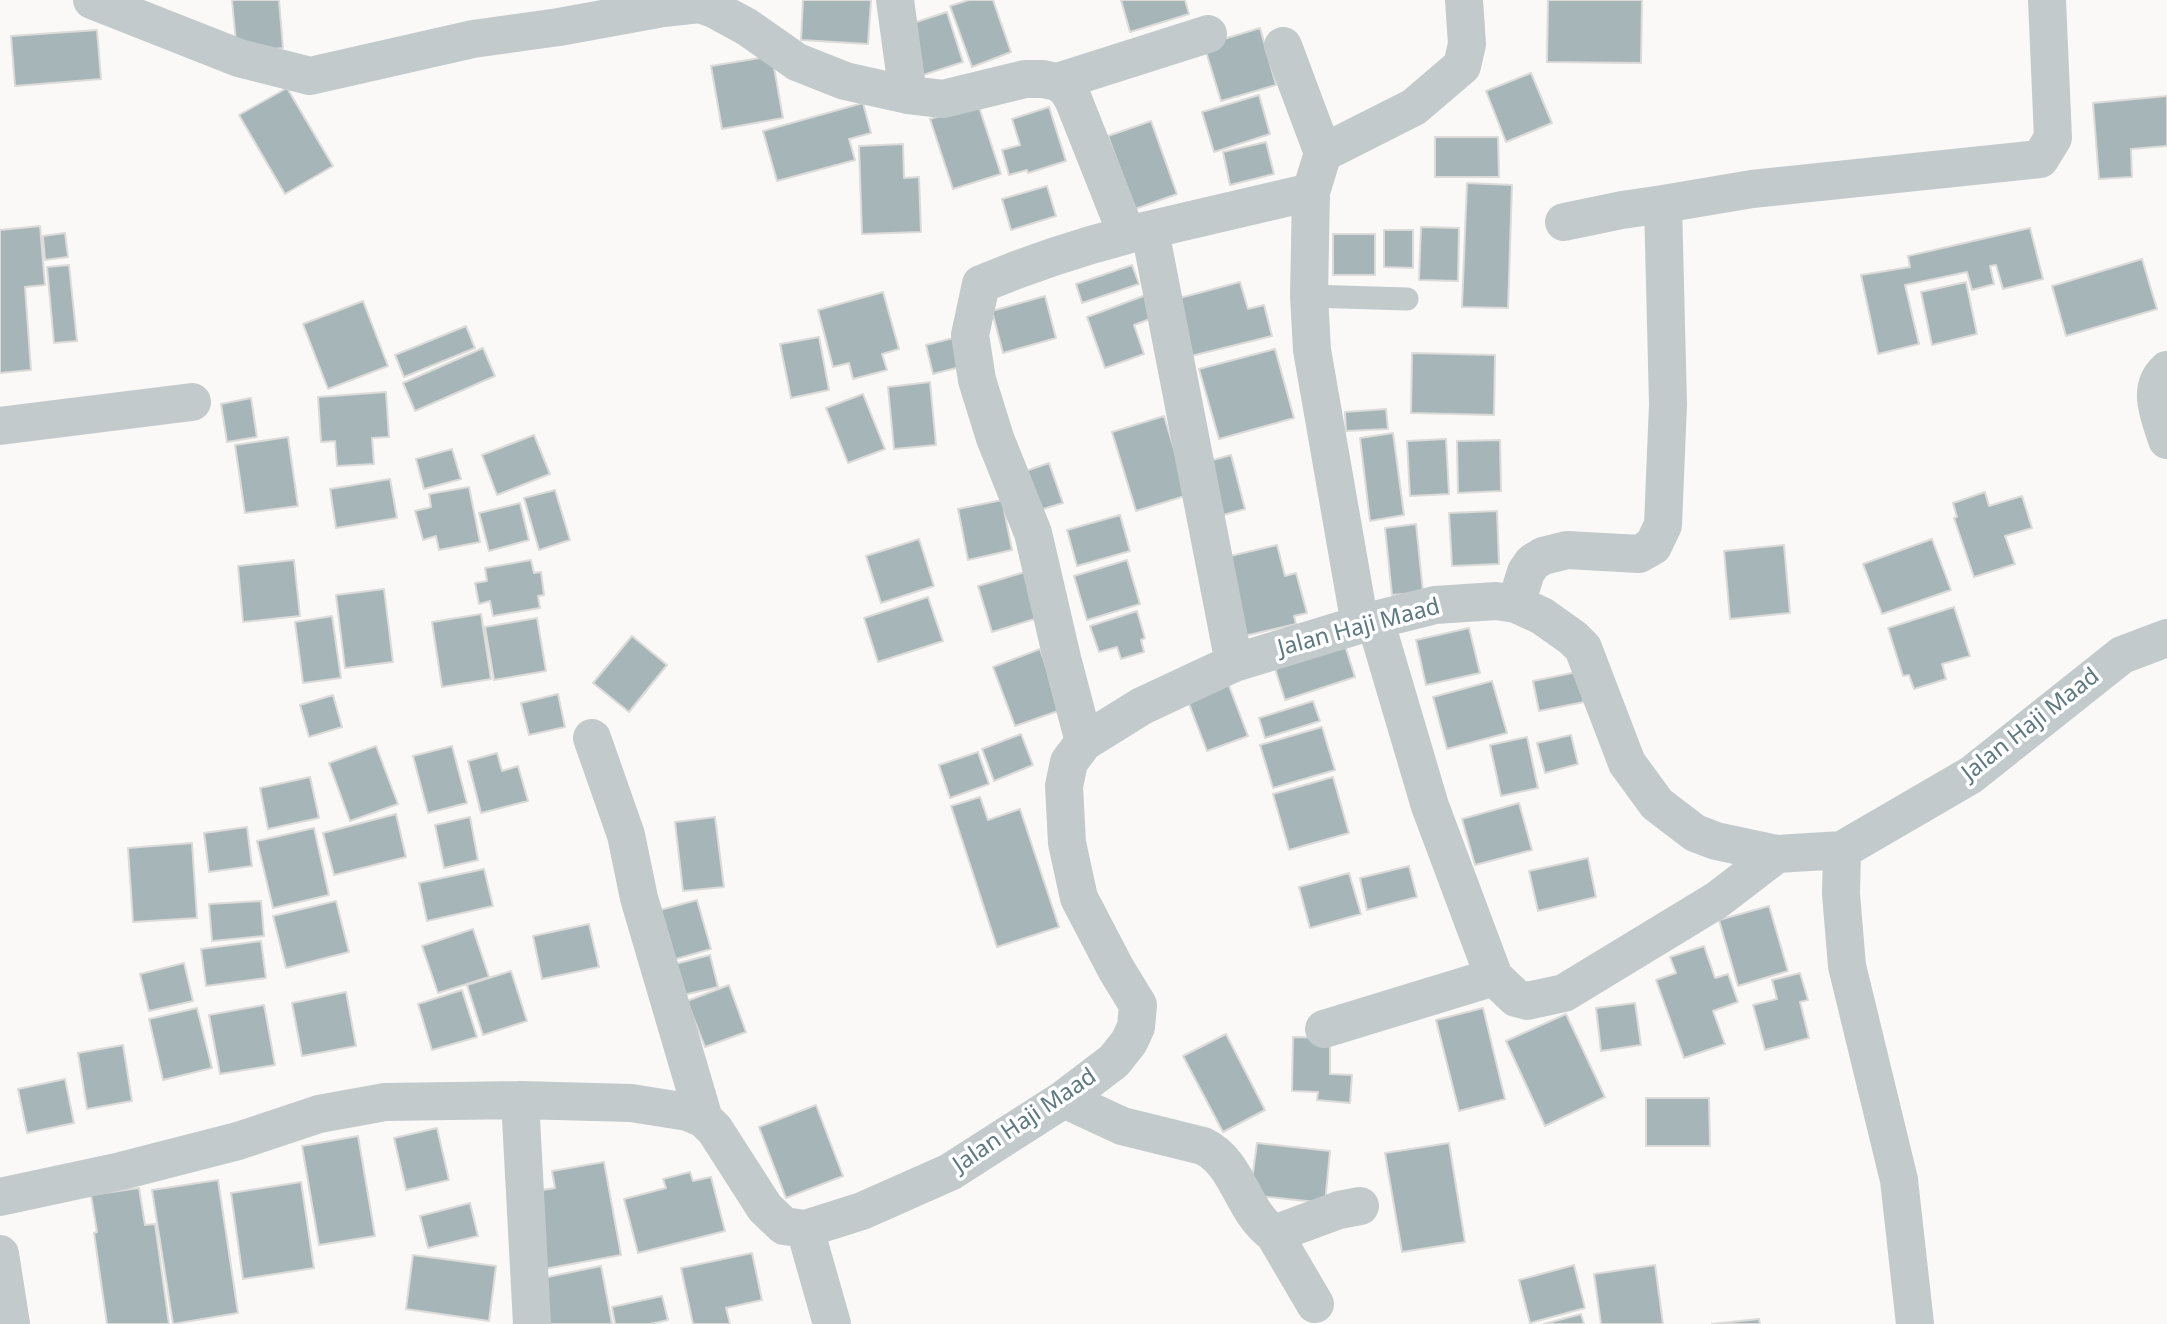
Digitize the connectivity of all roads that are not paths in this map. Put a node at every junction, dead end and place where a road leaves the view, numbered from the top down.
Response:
1 (92, 0) edge
2 (895, 0) edge
3 (1464, 0) edge
4 (2047, 0) edge
5 (1208, 34) dead end
6 (1283, 46) dead end
7 (1057, 82) junction
8 (908, 95) junction
9 (1323, 153) junction
10 (1311, 192) junction
11 (1663, 204) junction
12 (1564, 222) dead end
13 (1138, 233) junction
14 (1309, 296) junction
15 (1407, 299) dead end
16 (2167, 370) edge
17 (192, 402) dead end
18 (0, 426) edge
19 (2167, 440) edge
20 (1516, 604) junction
21 (1368, 623) junction
22 (2167, 639) edge
23 (1234, 663) junction
24 (592, 738) dead end
25 (1084, 742) junction
26 (1842, 850) junction
27 (1777, 854) junction
28 (1494, 977) junction
29 (1324, 1029) dead end
30 (1064, 1099) junction
31 (520, 1100) junction
32 (704, 1119) junction
33 (0, 1197) edge
34 (1360, 1206) dead end
35 (805, 1229) junction
36 (1274, 1234) junction
37 (0, 1254) edge
38 (1315, 1304) dead end
39 (10, 1324) edge
40 (532, 1324) edge
41 (832, 1324) edge
42 (1915, 1324) edge

1 - 8 street
2 - 8 street
3 - 9 street
4 - 11 street
5 - 7 street
6 - 9 street
7 - 8 street
7 - 13 street
9 - 10 street
10 - 13 street
10 - 14 street
11 - 12 street
11 - 20 street
13 - 23 street
13 - 25 street
14 - 15 lane
14 - 21 street
16 - 19 street
17 - 18 street
20 - 21 street, Jalan Haji Maad
20 - 27 street, Jalan Haji Maad
21 - 23 street, Jalan Haji Maad
21 - 28 street
22 - 26 street, Jalan Haji Maad
23 - 25 street, Jalan Haji Maad
24 - 32 street
25 - 30 street, Jalan Haji Maad
26 - 27 street, Jalan Haji Maad
26 - 42 street
27 - 28 street
28 - 29 street
30 - 35 street, Jalan Haji Maad
30 - 36 street
31 - 32 street
31 - 33 street
31 - 40 street
32 - 35 street
34 - 36 street
35 - 41 street
36 - 38 street
37 - 39 street

